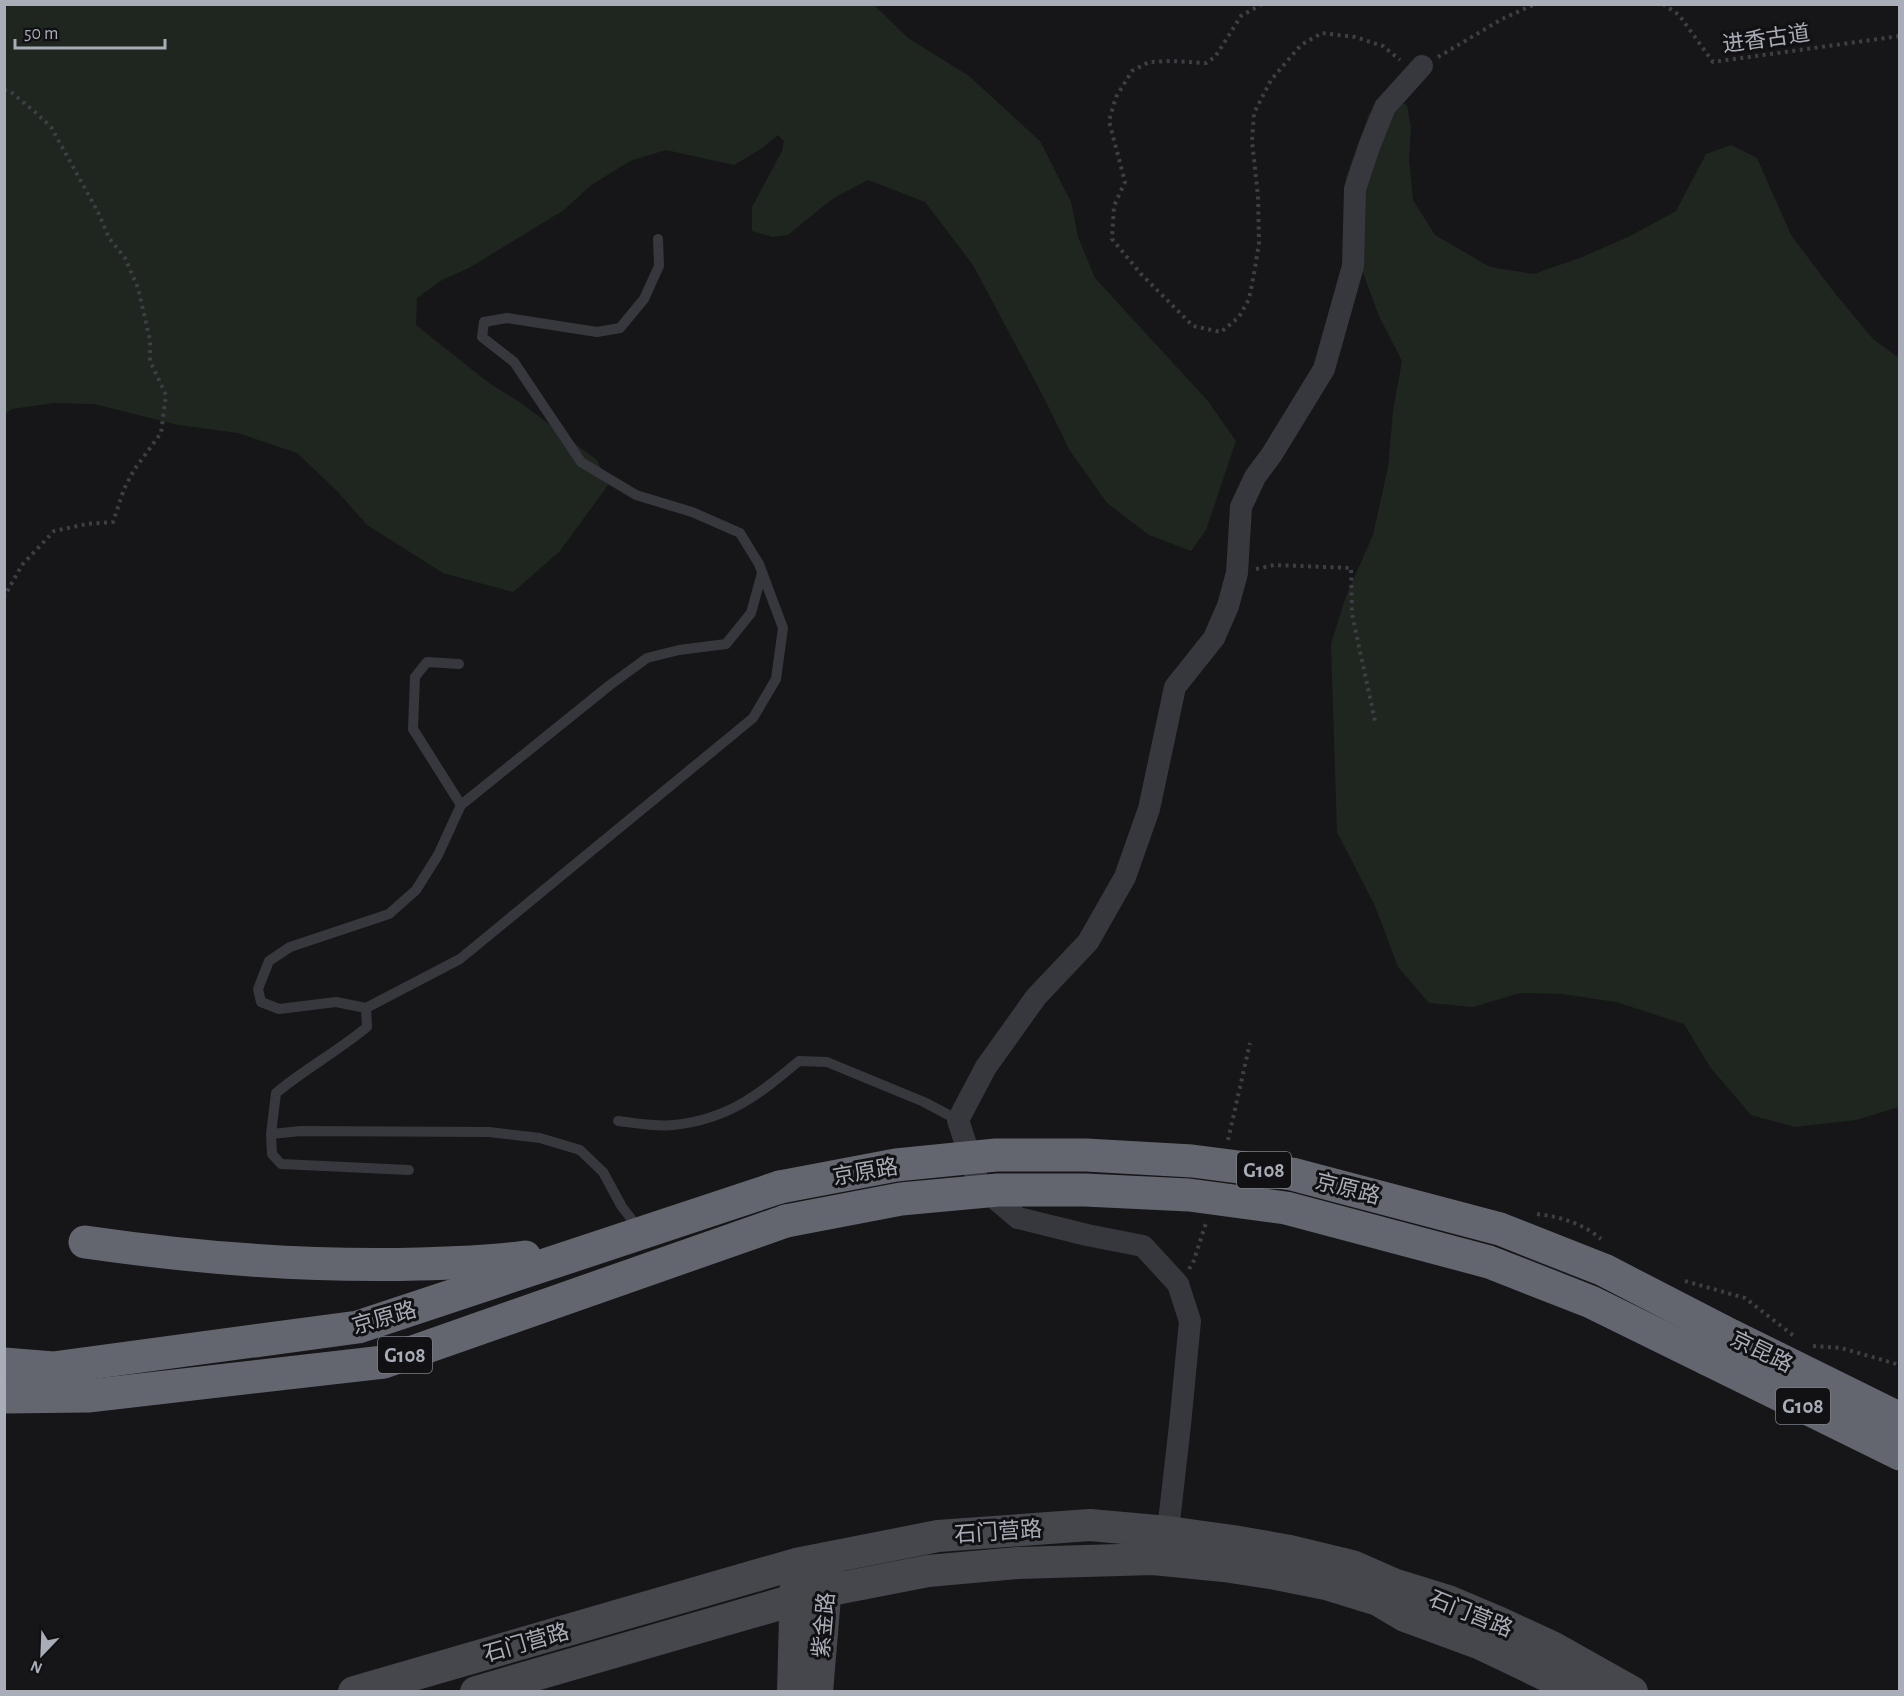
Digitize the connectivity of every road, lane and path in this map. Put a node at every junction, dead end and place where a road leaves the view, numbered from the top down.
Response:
1 (1262, 4) edge
2 (1535, 4) edge
3 (1663, 4) edge
4 (1899, 36) edge
5 (1419, 70) junction
6 (4, 90) edge
7 (658, 239) dead end
8 (762, 573) junction
9 (1237, 573) junction
10 (4, 597) edge
11 (459, 664) dead end
12 (1375, 721) dead end
13 (460, 805) junction
14 (366, 1008) junction
15 (958, 1120) junction
16 (618, 1122) dead end
17 (271, 1134) junction
18 (409, 1170) dead end
19 (642, 1233) junction
20 (85, 1242) dead end
21 (595, 1248) junction
22 (1714, 1345) junction
23 (4, 1364) edge
24 (4, 1397) edge
25 (1899, 1419) edge
26 (1899, 1454) edge
27 (1166, 1546) junction
28 (828, 1559) junction
29 (796, 1564) junction
30 (825, 1591) junction
31 (795, 1599) junction
32 (354, 1692) edge
33 (476, 1692) edge
34 (794, 1692) edge
35 (817, 1692) edge
36 (1581, 1692) edge
37 (1632, 1692) edge

1 - 5 path
2 - 5 path
3 - 4 path, 进香古道
5 - 9 street
6 - 10 path
7 - 8 lane
8 - 13 lane
8 - 14 lane
9 - 12 path
9 - 15 street
11 - 13 lane
13 - 14 lane
14 - 17 lane
15 - 16 lane
15 - 27 street
17 - 18 lane
17 - 19 lane
19 - 21 highway, 京原路 / G108
19 - 22 highway, 京原路 / G108, bridge
20 - 21 highway
21 - 23 highway, 京原路 / G108
22 - 24 highway, 京原路 / G108, bridge
22 - 25 highway, 京昆路 / G108
22 - 26 highway, 京昆路 / G108
27 - 28 main road, 石门营路
27 - 30 main road, 石门营路
27 - 36 main road, 石门营路
27 - 37 main road, 石门营路
28 - 29 main road, 石门营路
28 - 30 main road, 紫金路
29 - 31 main road, 紫金路
29 - 32 main road, 石门营路
30 - 31 main road, 石门营路
30 - 35 main road, 紫金路
31 - 33 main road, 石门营路
31 - 34 main road, 紫金路

